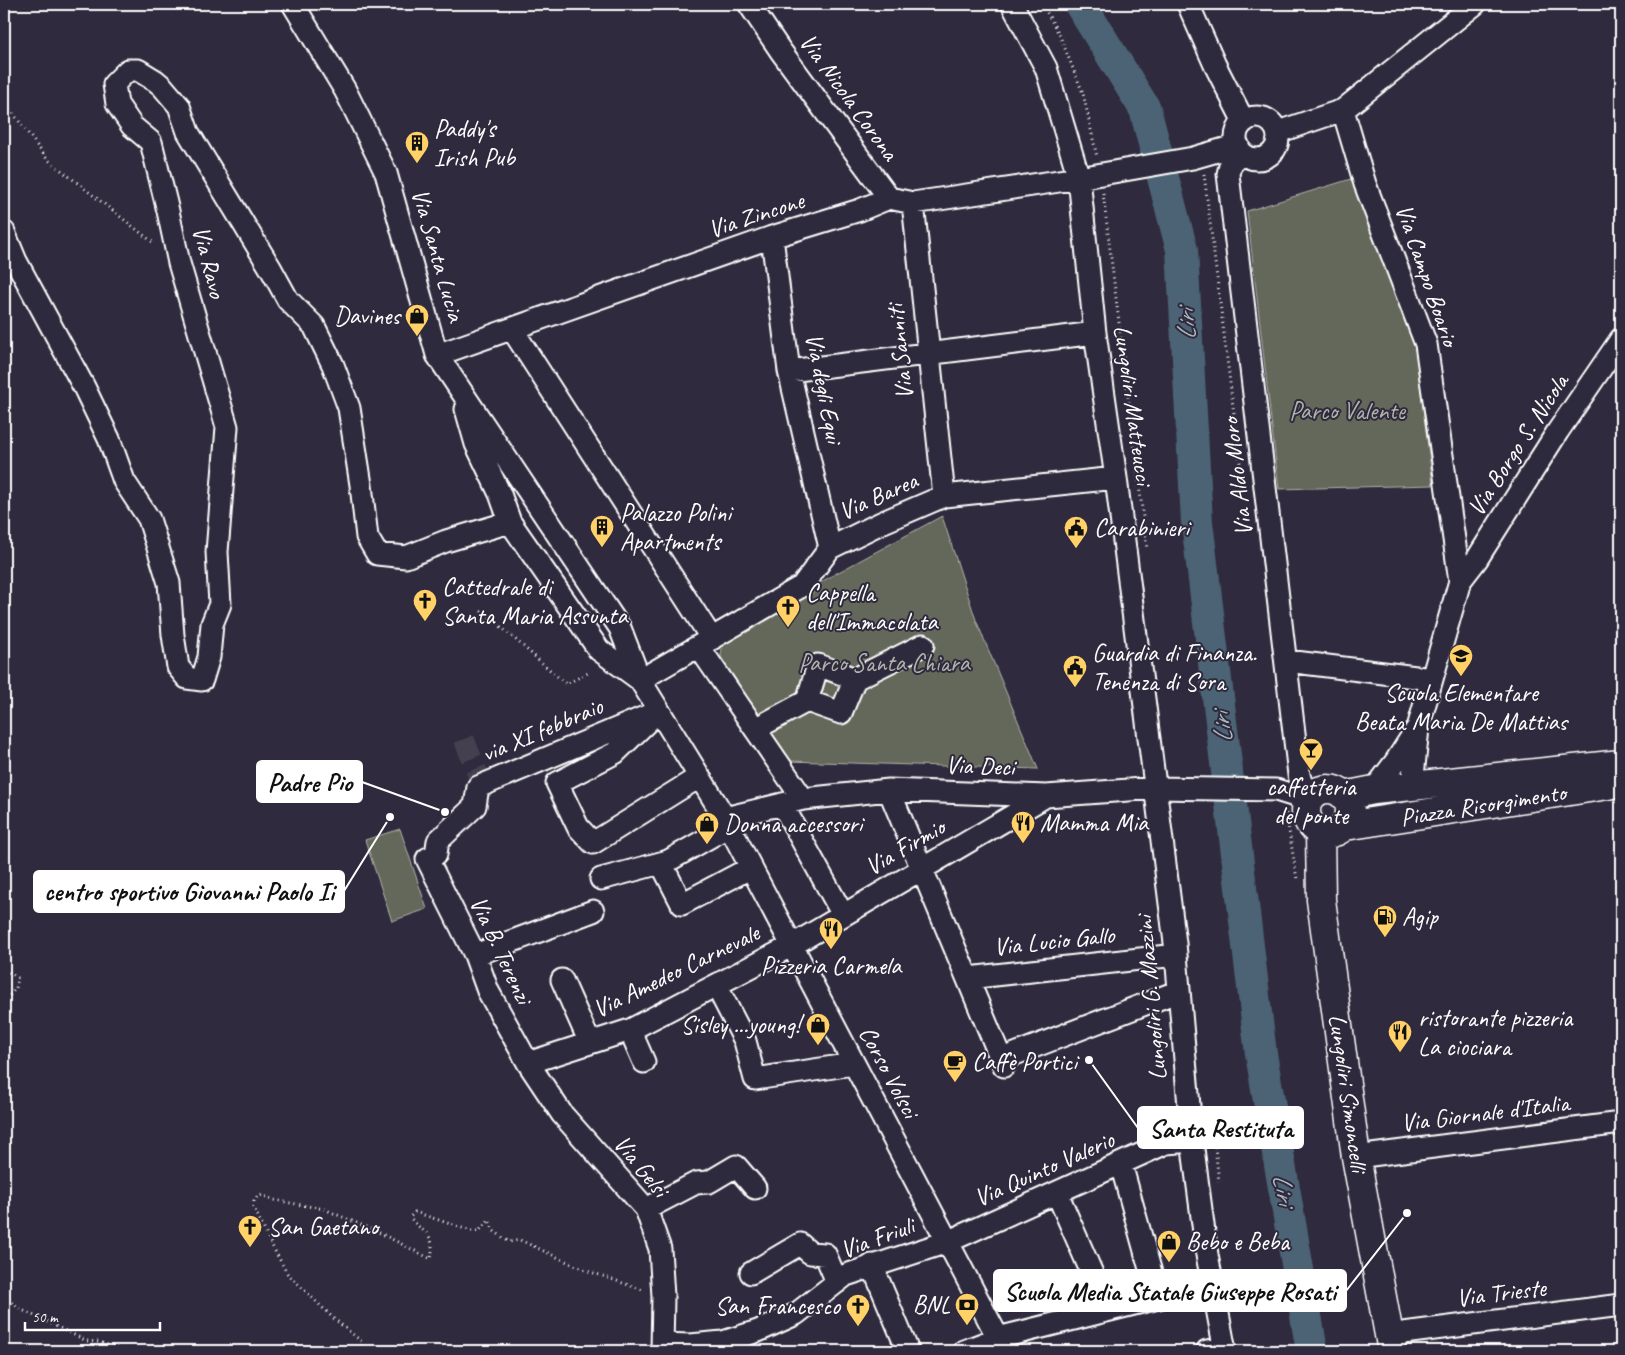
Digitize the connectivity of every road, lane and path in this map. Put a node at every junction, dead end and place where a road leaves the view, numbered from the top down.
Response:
1 (293, 4) edge
2 (748, 4) edge
3 (1012, 4) edge
4 (1042, 4) edge
5 (1188, 4) edge
6 (1475, 4) edge
7 (4, 101) edge
8 (1343, 110) junction
9 (1244, 122) junction
10 (1278, 132) junction
11 (1240, 148) junction
12 (1101, 174) junction
13 (1079, 178) junction
14 (888, 198) junction
15 (913, 202) junction
16 (4, 232) edge
17 (772, 237) junction
18 (179, 263) junction
19 (512, 328) junction
20 (1095, 333) junction
21 (1621, 339) edge
22 (928, 354) junction
23 (438, 355) junction
24 (789, 371) junction
25 (460, 388) junction
26 (1116, 478) junction
27 (944, 496) junction
28 (510, 522) junction
29 (830, 548) junction
30 (1460, 580) junction
31 (480, 611) dead end
32 (705, 643) junction
33 (923, 645) dead end
34 (1287, 660) junction
35 (588, 673) dead end
36 (854, 678) junction
37 (1432, 679) junction
38 (640, 680) junction
39 (806, 701) junction
40 (659, 711) junction
41 (1418, 728) junction
42 (755, 729) junction
43 (1621, 765) edge
44 (699, 777) junction
45 (1621, 781) edge
46 (1412, 786) junction
47 (1165, 789) junction
48 (889, 790) junction
49 (1374, 790) junction
50 (1046, 796) junction
51 (1344, 796) junction
52 (803, 798) junction
53 (1310, 799) junction
54 (782, 804) junction
55 (1387, 820) junction
56 (727, 822) junction
57 (1332, 829) junction
58 (427, 859) joint
59 (660, 863) junction
60 (750, 868) junction
61 (921, 870) junction
62 (601, 879) dead end
63 (593, 911) dead end
64 (843, 915) junction
65 (791, 946) junction
66 (475, 955) junction
67 (1176, 955) junction
68 (4, 971) edge
69 (968, 978) junction
70 (562, 980) dead end
71 (716, 985) junction
72 (1179, 991) junction
73 (4, 1002) edge
74 (630, 1030) junction
75 (590, 1043) junction
76 (644, 1062) dead end
77 (528, 1063) junction
78 (853, 1064) junction
79 (562, 1114) joint
80 (1621, 1123) edge
81 (1192, 1141) junction
82 (1356, 1157) junction
83 (1120, 1164) junction
84 (755, 1188) dead end
85 (1058, 1193) junction
86 (646, 1209) junction
87 (947, 1242) junction
88 (872, 1265) junction
89 (751, 1273) dead end
90 (836, 1282) junction
91 (1213, 1289) junction
92 (4, 1296) edge
93 (663, 1296) junction
94 (1158, 1298) junction
95 (1621, 1306) edge
96 (1108, 1310) junction
97 (1390, 1343) edge
98 (1001, 1344) edge
99 (662, 1348) edge
100 (1219, 1350) edge
101 (125, 1351) edge
102 (362, 1351) edge
103 (908, 1351) edge
104 (964, 1351) edge

1 - 23 street, Via Santa Lucia
2 - 14 street, Via Nicola Corona
3 - 13 street, Lungoliri Matteucci
4 - 12 path
5 - 9 street
6 - 8 street
7 - 18 path
8 - 10 street
8 - 30 street, Via Campo Boario
9 - 10 street
9 - 11 street
10 - 11 street
11 - 12 street
11 - 34 street, Via Aldo Moro
12 - 13 street
13 - 15 street
13 - 20 street, Lungoliri Matteucci
14 - 15 street
14 - 17 street, Via Zincone
15 - 22 street, Via Sanniti
16 - 18 street, Via Ravo
17 - 19 street, Via Zincone
17 - 24 street, Via degli Equi
18 - 28 street, Via Ravo
19 - 23 street, Via Zincone
19 - 32 street
20 - 22 street
20 - 26 street, Lungoliri Matteucci
21 - 30 street, Via Borgo S. Nicola
22 - 24 street
22 - 27 street, Via Sanniti
23 - 25 street, Via Santa Lucia
24 - 29 street, Via degli Equi
25 - 28 street
25 - 38 street, Via Santa Lucia
26 - 27 street, Via Barea
26 - 47 street, Lungoliri Matteucci
27 - 29 street, Via Barea
28 - 38 street
29 - 32 street, Via Barea
30 - 37 street
31 - 35 path
32 - 38 street, Via Barea
32 - 42 street
33 - 36 street
34 - 37 street
34 - 53 street, Via Aldo Moro
36 - 39 street
36 - 39 street
37 - 41 street
38 - 40 street, Corso Volsci
39 - 42 street
40 - 44 street, Corso Volsci
40 - 44 street
40 - 58 street, via XI febbraio
41 - 46 street
41 - 49 street
42 - 52 street
43 - 45 main road
43 - 46 main road, Piazza Risorgimento
44 - 56 street, Corso Volsci
45 - 55 main road, Piazza Risorgimento
46 - 49 main road, Piazza Risorgimento
46 - 55 main road
47 - 50 street, Via Deci
47 - 53 street, Via Deci
47 - 67 street, Lungoliri G. Mazzini
48 - 50 street, Via Deci
48 - 52 street, Via Deci
48 - 61 street
49 - 51 main road, Piazza Risorgimento
50 - 61 street, Via Firmio
51 - 53 main road
51 - 57 main road
52 - 54 street, Via Deci
53 - 57 main road
54 - 56 street, Via Deci
54 - 64 street
55 - 57 main road, Piazza Risorgimento
56 - 59 street, Via Deci
56 - 60 street, Corso Volsci
57 - 82 main road, Lungoliri Simoncelli
58 - 66 street, Via B. Terenzi
59 - 60 street
59 - 62 street, Via Deci
60 - 65 street, Corso Volsci
61 - 64 street, Via Firmio
61 - 69 street
63 - 66 street
64 - 65 street, Via Firmio
65 - 71 street, Via Amedeo Carnevale
65 - 78 street, Corso Volsci
66 - 77 street, Via B. Terenzi
67 - 69 street, Via Lucio Gallo
67 - 72 street, Lungoliri G. Mazzini
68 - 73 path
69 - 72 street
70 - 75 street
71 - 74 street, Via Amedeo Carnevale
71 - 78 street
72 - 81 street, Lungoliri G. Mazzini
74 - 75 street, Via Amedeo Carnevale
74 - 76 street
75 - 77 street, Via Amedeo Carnevale
77 - 79 street, Via B. Terenzi
78 - 87 street, Corso Volsci
79 - 86 street, Via Gelsi
80 - 82 street, Via Giornale d'Italia
81 - 83 street, Via Quinto Valerio
81 - 91 street, Lungoliri G. Mazzini
82 - 97 main road, Lungoliri Simoncelli
83 - 85 street, Via Quinto Valerio
83 - 94 street
84 - 86 street
85 - 87 street, Via Quinto Valerio
85 - 96 street
86 - 93 street, Via Gelsi
87 - 88 street, Via Friuli
87 - 98 street, Corso Volsci
88 - 90 street, Via Friuli
88 - 103 street
89 - 90 street
90 - 99 street, Via Friuli
91 - 94 street
91 - 100 street, Lungoliri G. Mazzini
92 - 101 path
93 - 99 street, Via Gelsi
93 - 102 path
94 - 96 street
95 - 97 street, Via Trieste
96 - 98 street
98 - 104 street

